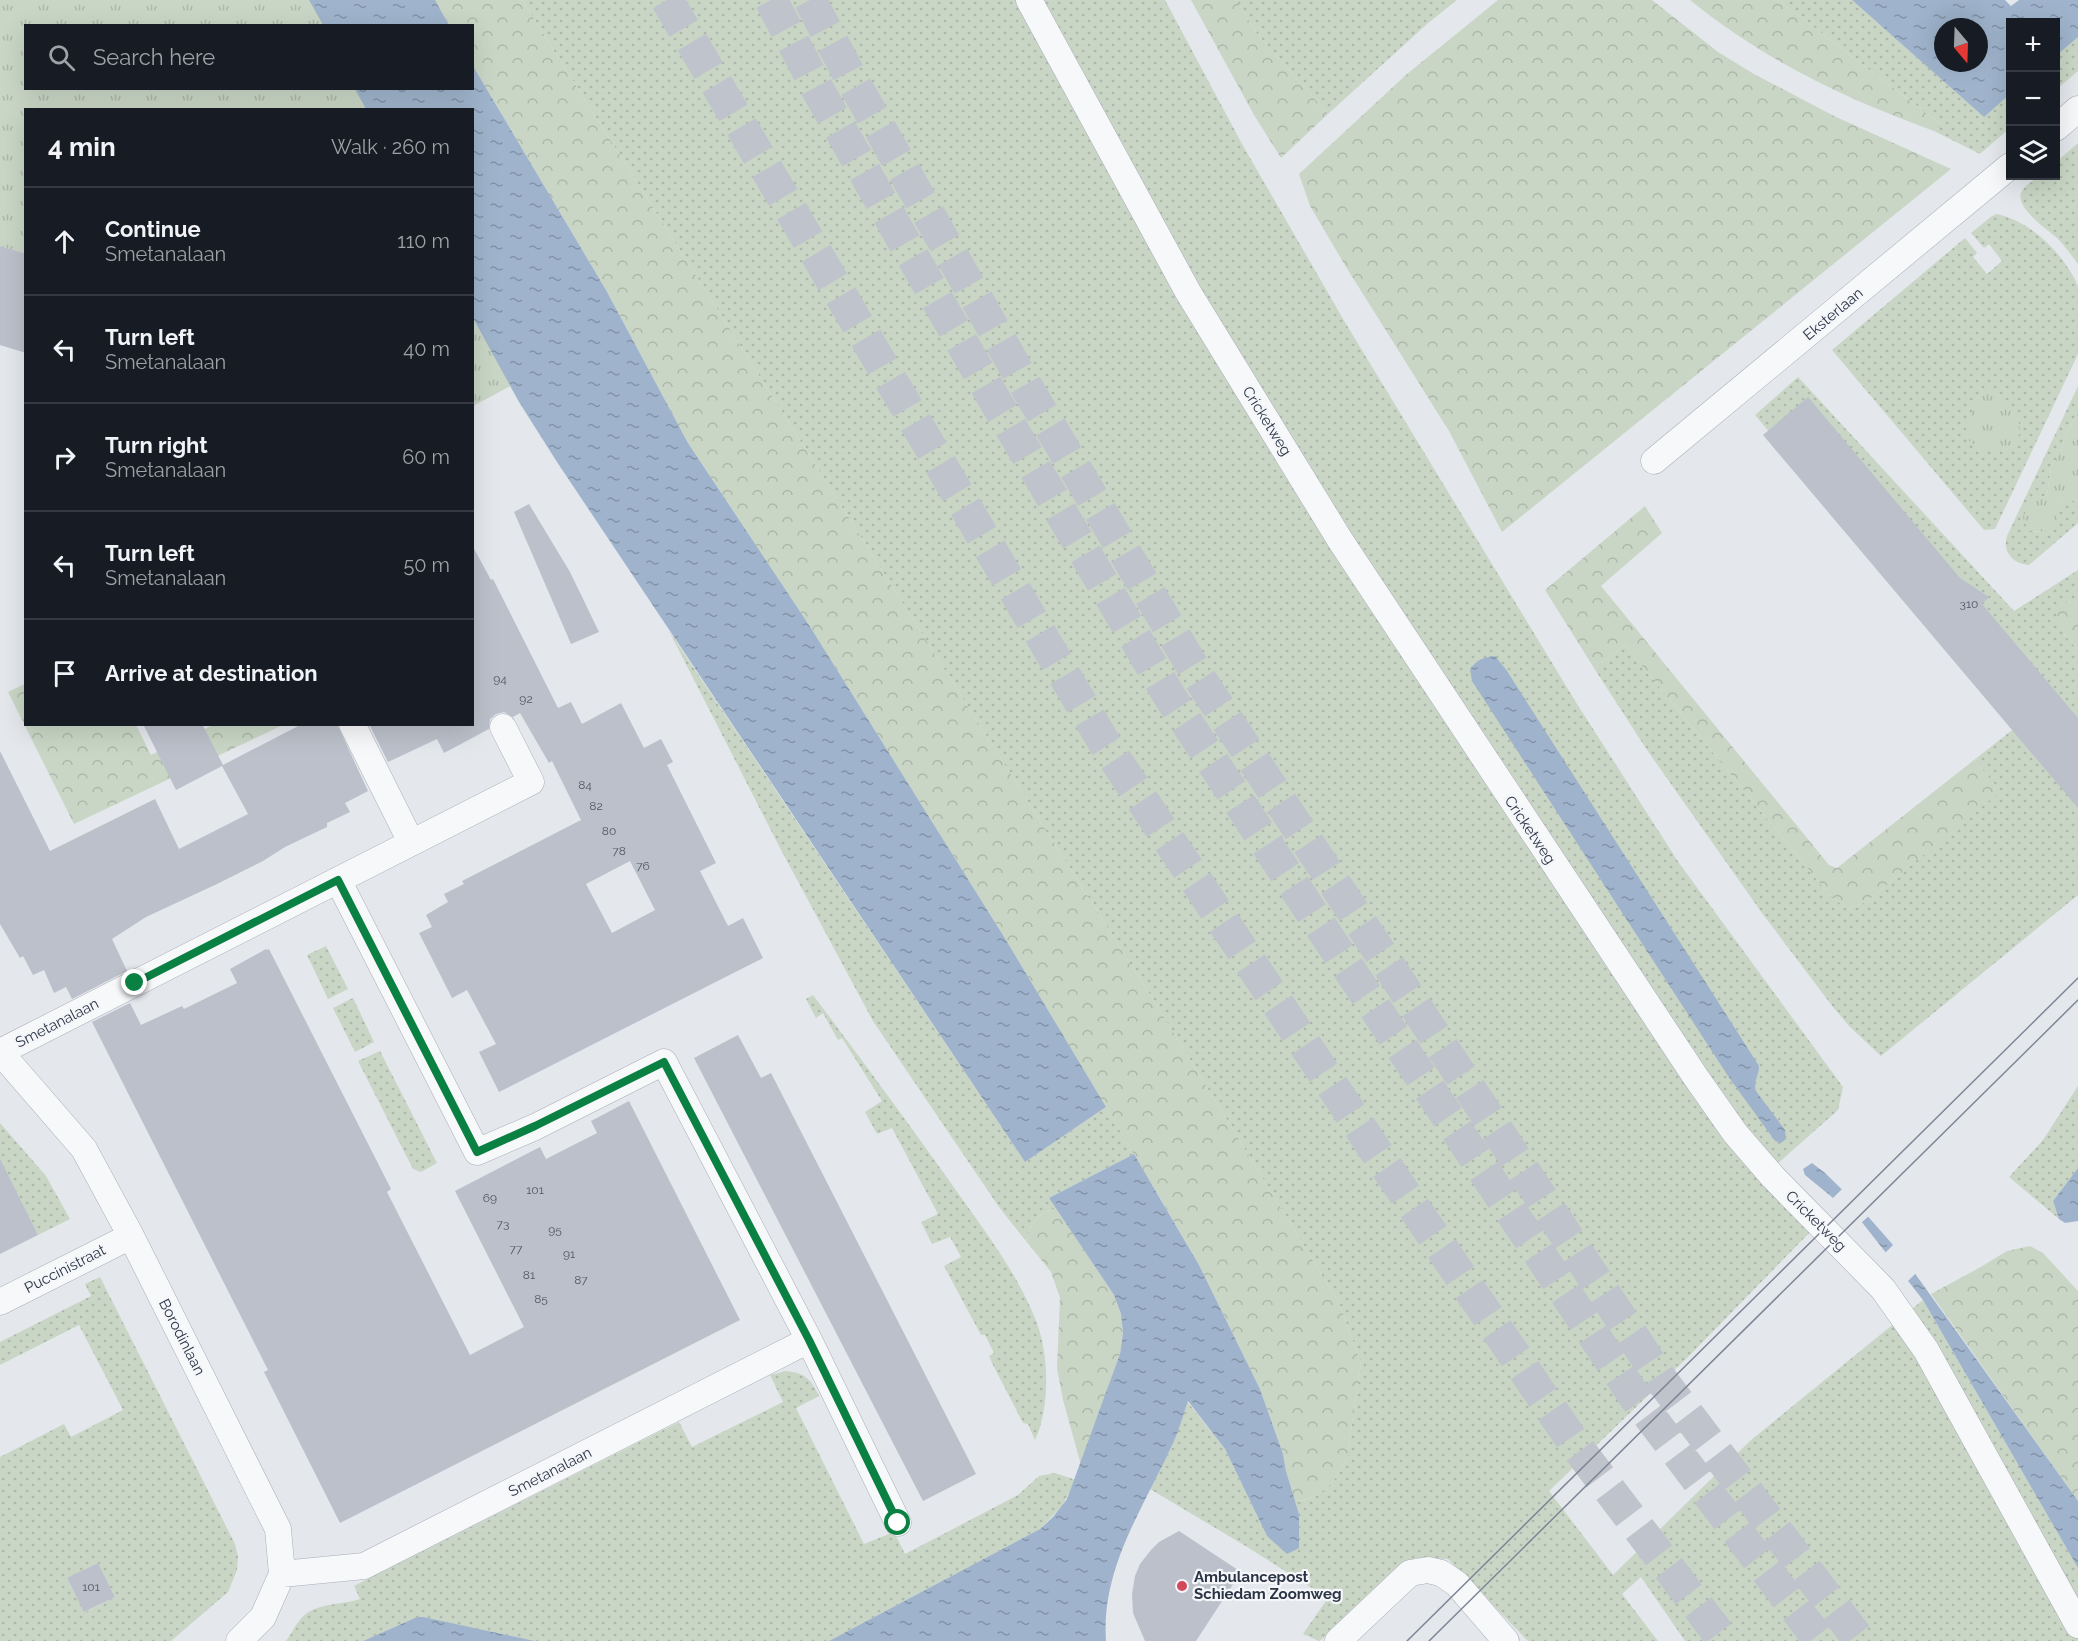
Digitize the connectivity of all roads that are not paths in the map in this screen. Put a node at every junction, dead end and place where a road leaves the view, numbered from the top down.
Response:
1 (1029, 0) edge
2 (2078, 109) edge
3 (2057, 126) edge
4 (2006, 169) edge
5 (1654, 461) dead end
6 (353, 726) edge
7 (503, 727) dead end
8 (411, 842) junction
9 (338, 880) junction
10 (0, 1052) edge
11 (131, 1236) junction
12 (0, 1302) edge
13 (809, 1340) junction
14 (898, 1523) dead end
15 (282, 1574) junction
16 (2078, 1625) edge
17 (239, 1641) edge
18 (1338, 1641) edge
19 (1506, 1641) edge

1 - 16 street, Cricketweg
2 - 3 street
4 - 5 street, Eksterlaan
6 - 8 street
7 - 8 street, Smetanalaan
8 - 9 street, Smetanalaan
9 - 10 street, Smetanalaan
9 - 13 street
10 - 11 street, Borodinlaan
11 - 12 street, Puccinistraat
11 - 15 street, Borodinlaan
13 - 14 street
13 - 15 street, Smetanalaan
15 - 17 street, Borodinlaan
18 - 19 street

